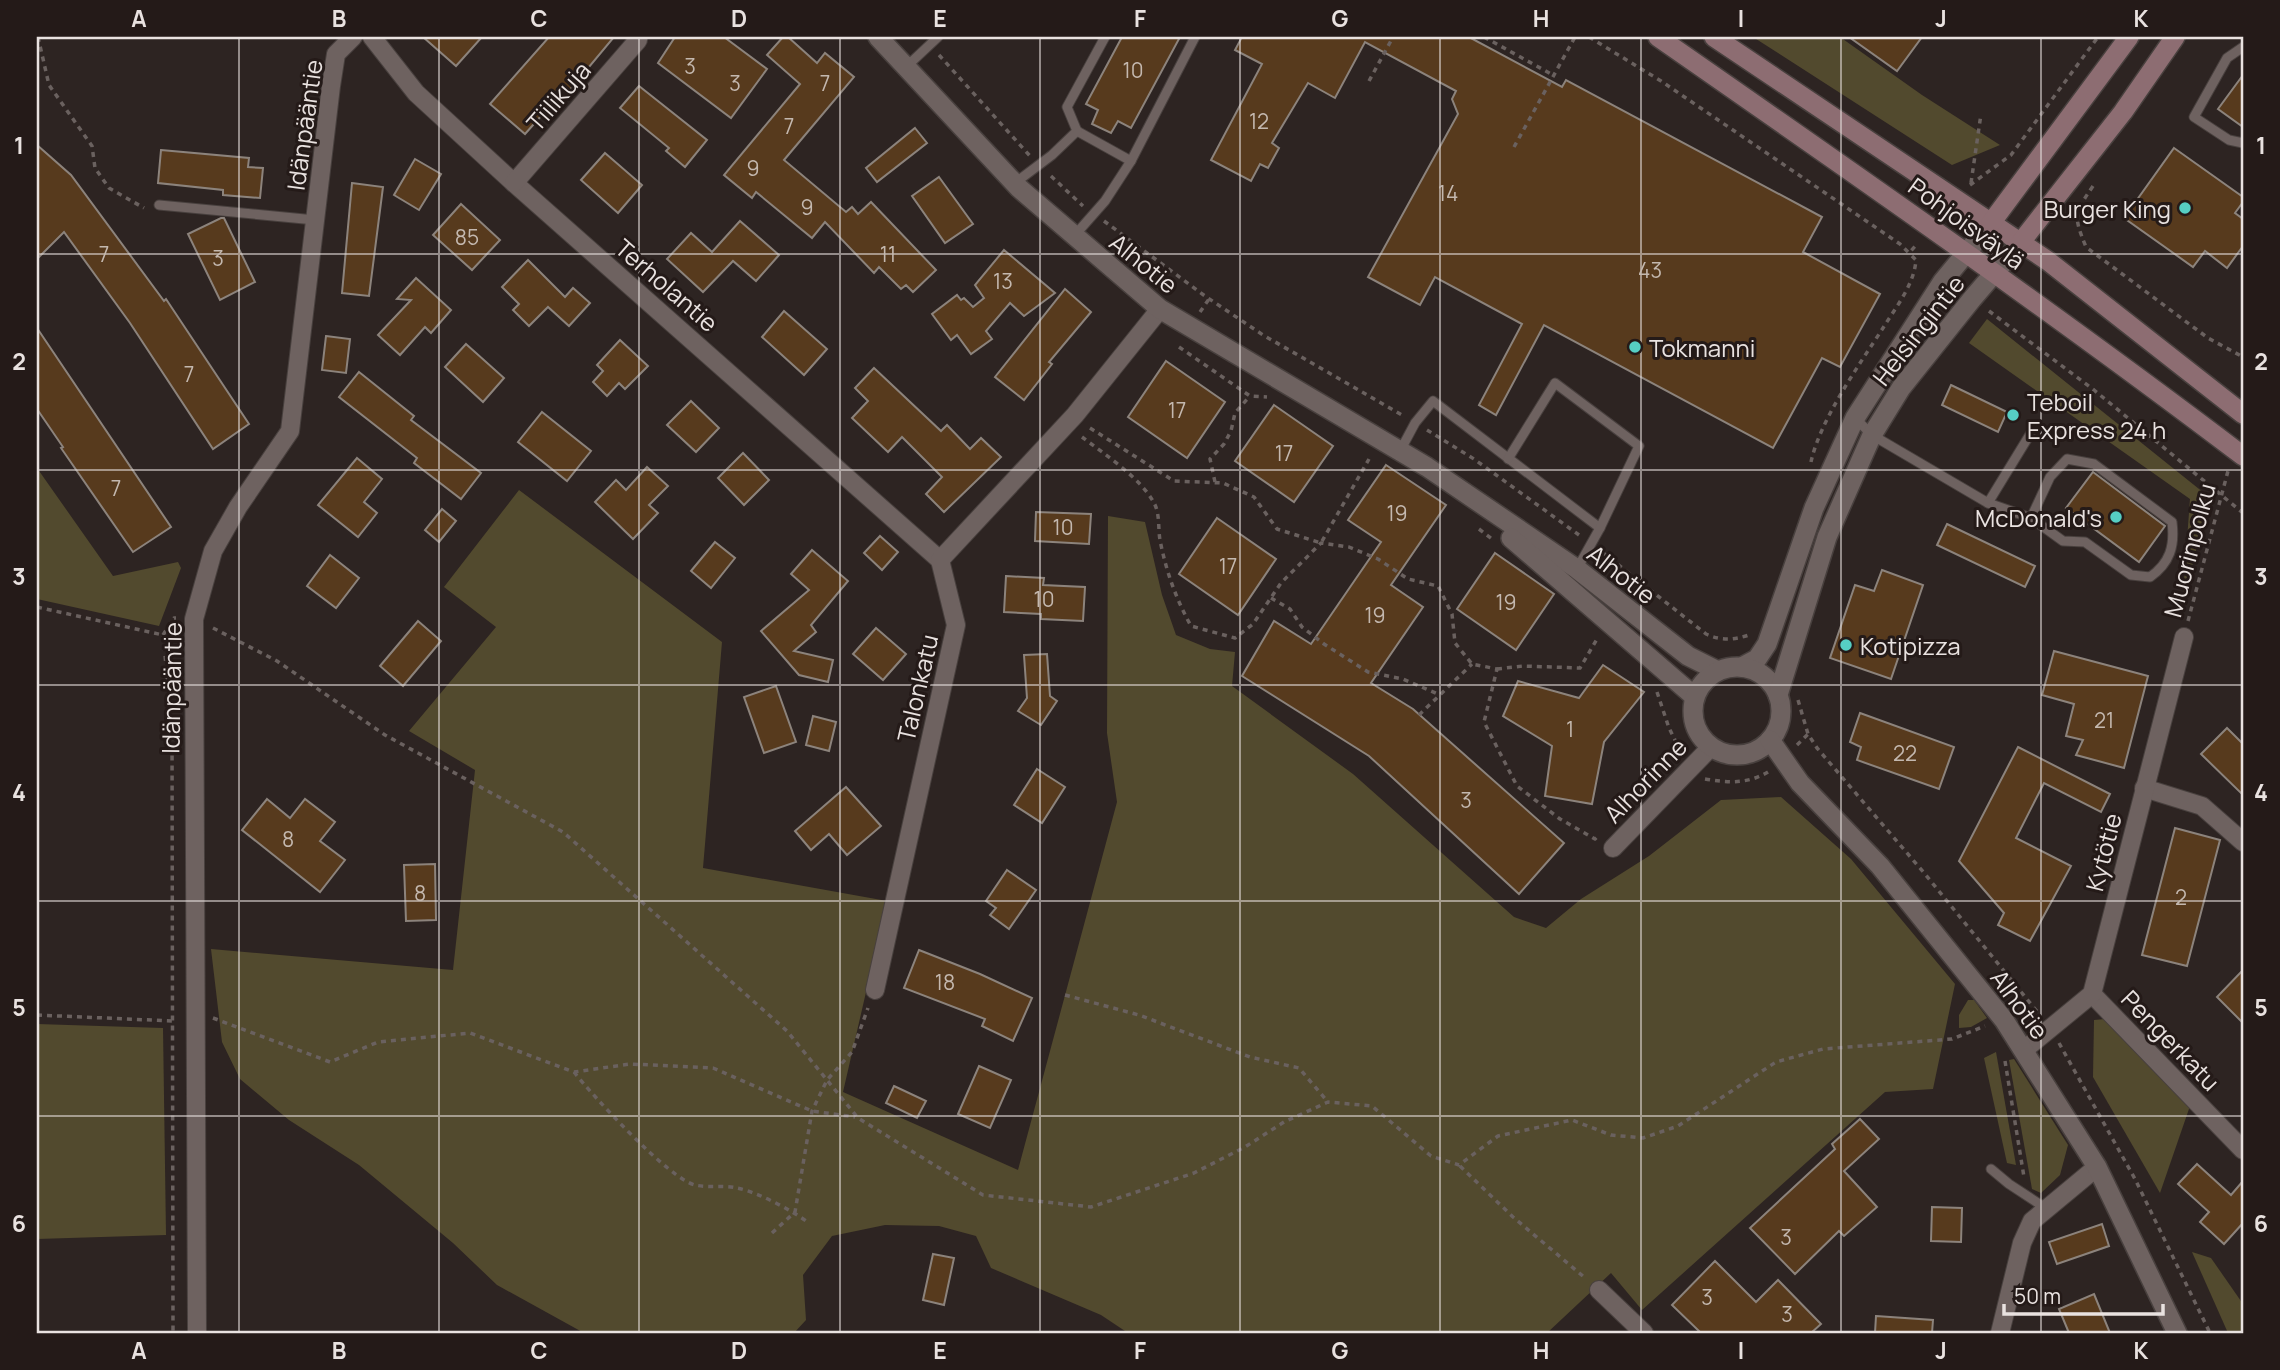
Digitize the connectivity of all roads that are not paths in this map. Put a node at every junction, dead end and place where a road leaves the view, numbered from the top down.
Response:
1 (353, 37) edge
2 (372, 37) edge
3 (878, 37) edge
4 (937, 37) edge
5 (1105, 37) edge
6 (1195, 37) edge
7 (1658, 37) edge
8 (1714, 37) edge
9 (2129, 37) edge
10 (2175, 37) edge
11 (638, 40) dead end
12 (2243, 47) edge
13 (906, 67) junction
14 (1077, 131) junction
15 (2243, 143) edge
16 (1131, 161) junction
17 (514, 183) junction
18 (1014, 183) junction
19 (159, 205) road end
20 (315, 220) junction
21 (1991, 223) junction
22 (1074, 237) junction
23 (2021, 242) junction
24 (1966, 251) junction
25 (1994, 272) junction
26 (1160, 309) junction
27 (2243, 414) edge
28 (1855, 418) junction
29 (2032, 431) dead end
30 (1872, 435) junction
31 (1400, 451) junction
32 (2243, 456) edge
33 (1508, 459) junction
34 (1988, 503) junction
35 (2031, 518) junction
36 (1600, 528) junction
37 (940, 560) junction
38 (1572, 577) junction
39 (2184, 637) road end
40 (1742, 667) junction
41 (1718, 671) junction
42 (1778, 695) junction
43 (1695, 697) junction
44 (1770, 740) junction
45 (1711, 747) junction
46 (2144, 788) junction
47 (2243, 842) edge
48 (1613, 848) dead end
49 (875, 990) road end
50 (2092, 994) junction
51 (2024, 1049) junction
52 (2243, 1150) edge
53 (2097, 1167) junction
54 (1991, 1169) dead end
55 (2047, 1209) junction
56 (1599, 1290) road end
57 (197, 1333) edge
58 (1644, 1333) edge
59 (2000, 1333) edge
60 (2177, 1333) edge

1 - 20 street, Idänpääntie
2 - 17 street, Terholantie
3 - 13 street, Alhotie
4 - 13 lane
5 - 14 lane
6 - 16 lane
7 - 24 main road, Pohjoisväylä
8 - 21 main road, Pohjoisväylä
9 - 21 main road, Helsingintie
10 - 23 main road, Helsingintie
11 - 17 street, Tiilikuja
12 - 15 lane
13 - 18 street, Alhotie
14 - 16 lane
14 - 18 lane
16 - 22 lane
17 - 37 street, Terholantie
18 - 22 street, Alhotie
19 - 20 lane
20 - 57 street, Idänpääntie
21 - 23 main road, Pohjoisväylä
21 - 24 street, Helsingintie
22 - 26 street, Alhotie
23 - 25 street, Helsingintie
23 - 27 main road, Pohjoisväylä
24 - 25 main road, Pohjoisväylä
24 - 28 street, Helsingintie
25 - 30 street, Helsingintie
25 - 32 main road, Pohjoisväylä
26 - 31 street, Alhotie
26 - 37 street
28 - 30 lane
28 - 40 street, Helsingintie
29 - 34 lane
30 - 34 lane
30 - 42 street, Helsingintie
31 - 33 lane
31 - 38 street, Alhotie
33 - 36 lane
33 - 36 lane
34 - 35 lane
35 - 35 lane
36 - 38 lane
37 - 49 street, Talonkatu
38 - 41 street, Alhotie
38 - 43 street, Alhotie
39 - 46 street, Kytötie
40 - 41 street
40 - 42 street
41 - 43 street
42 - 44 street
43 - 45 street
44 - 45 street
44 - 51 street, Alhotie
45 - 48 street, Alhorinne
46 - 47 street
46 - 50 street, Kytötie
50 - 51 street
50 - 52 street, Pengerkatu
51 - 53 street, Alhotie
53 - 55 street
53 - 60 street, Alhotie
54 - 55 lane
55 - 59 street
56 - 58 street

